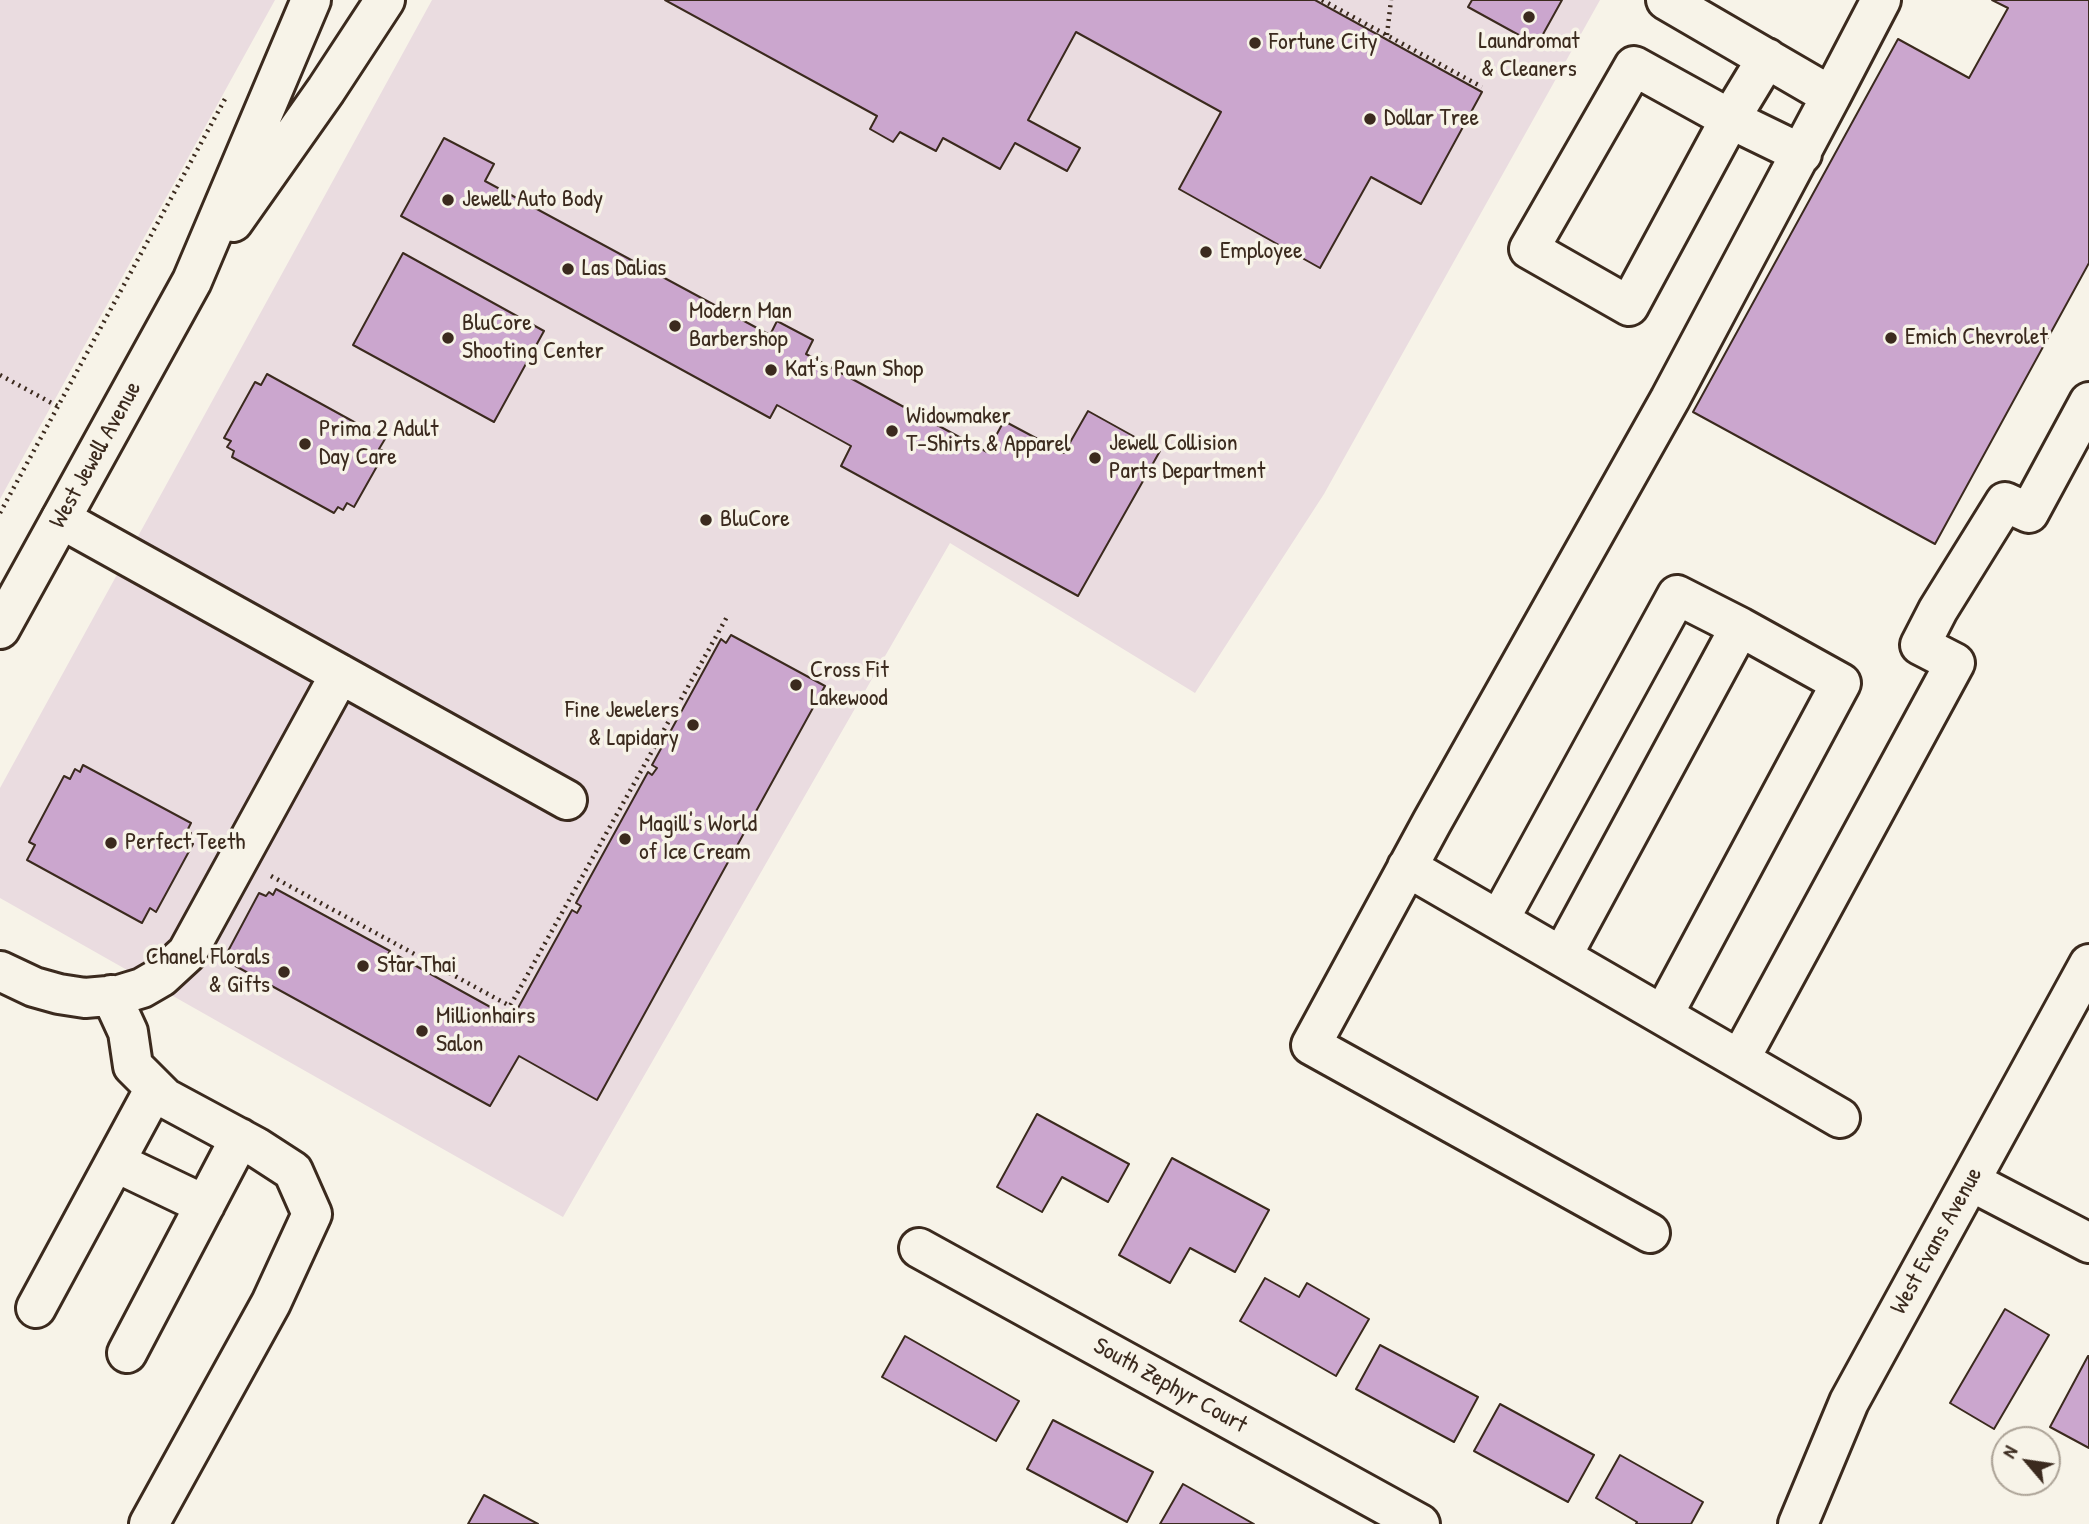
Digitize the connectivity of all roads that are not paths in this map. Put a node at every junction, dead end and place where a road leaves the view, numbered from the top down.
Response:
1 (311, 0) edge
2 (384, 0) edge
3 (1666, 0) edge
4 (1881, 0) edge
5 (1767, 58) junction
6 (1831, 96) junction
7 (1730, 119) junction
8 (1802, 154) junction
9 (192, 281) junction
10 (2089, 402) edge
11 (61, 519) junction
12 (1740, 627) junction
13 (0, 629) edge
14 (340, 674) junction
15 (568, 800) dead end
16 (1407, 867) junction
17 (1499, 920) junction
18 (1562, 956) junction
19 (2089, 964) edge
20 (0, 971) edge
21 (111, 995) junction
22 (1663, 1015) junction
23 (1740, 1059) junction
24 (155, 1088) junction
25 (1840, 1118) dead end
26 (240, 1138) junction
27 (114, 1162) junction
28 (1970, 1181) junction
29 (205, 1205) junction
30 (1650, 1233) dead end
31 (2089, 1243) edge
32 (919, 1248) dead end
33 (36, 1308) dead end
34 (127, 1353) dead end
35 (149, 1524) edge
36 (1420, 1524) edge
37 (1798, 1524) edge

1 - 9 street, West Jewell Avenue
2 - 9 street, West Jewell Avenue
3 - 5 street
4 - 6 street
5 - 6 street
5 - 7 street
6 - 8 street
7 - 7 street
7 - 8 street
8 - 16 street
9 - 11 street, West Jewell Avenue
10 - 23 street
11 - 13 street, West Jewell Avenue
11 - 14 street
12 - 17 street
12 - 18 street
12 - 22 street
14 - 15 street
14 - 21 street
16 - 17 street
16 - 30 street
17 - 18 street
18 - 22 street
19 - 28 street, West Evans Avenue
20 - 21 street
21 - 24 street
22 - 23 street
23 - 25 street
24 - 26 street
24 - 27 street
26 - 29 street
26 - 35 street
27 - 29 street
27 - 33 street
28 - 31 street
28 - 37 street, West Evans Avenue
29 - 34 street
32 - 36 street, South Zephyr Court

